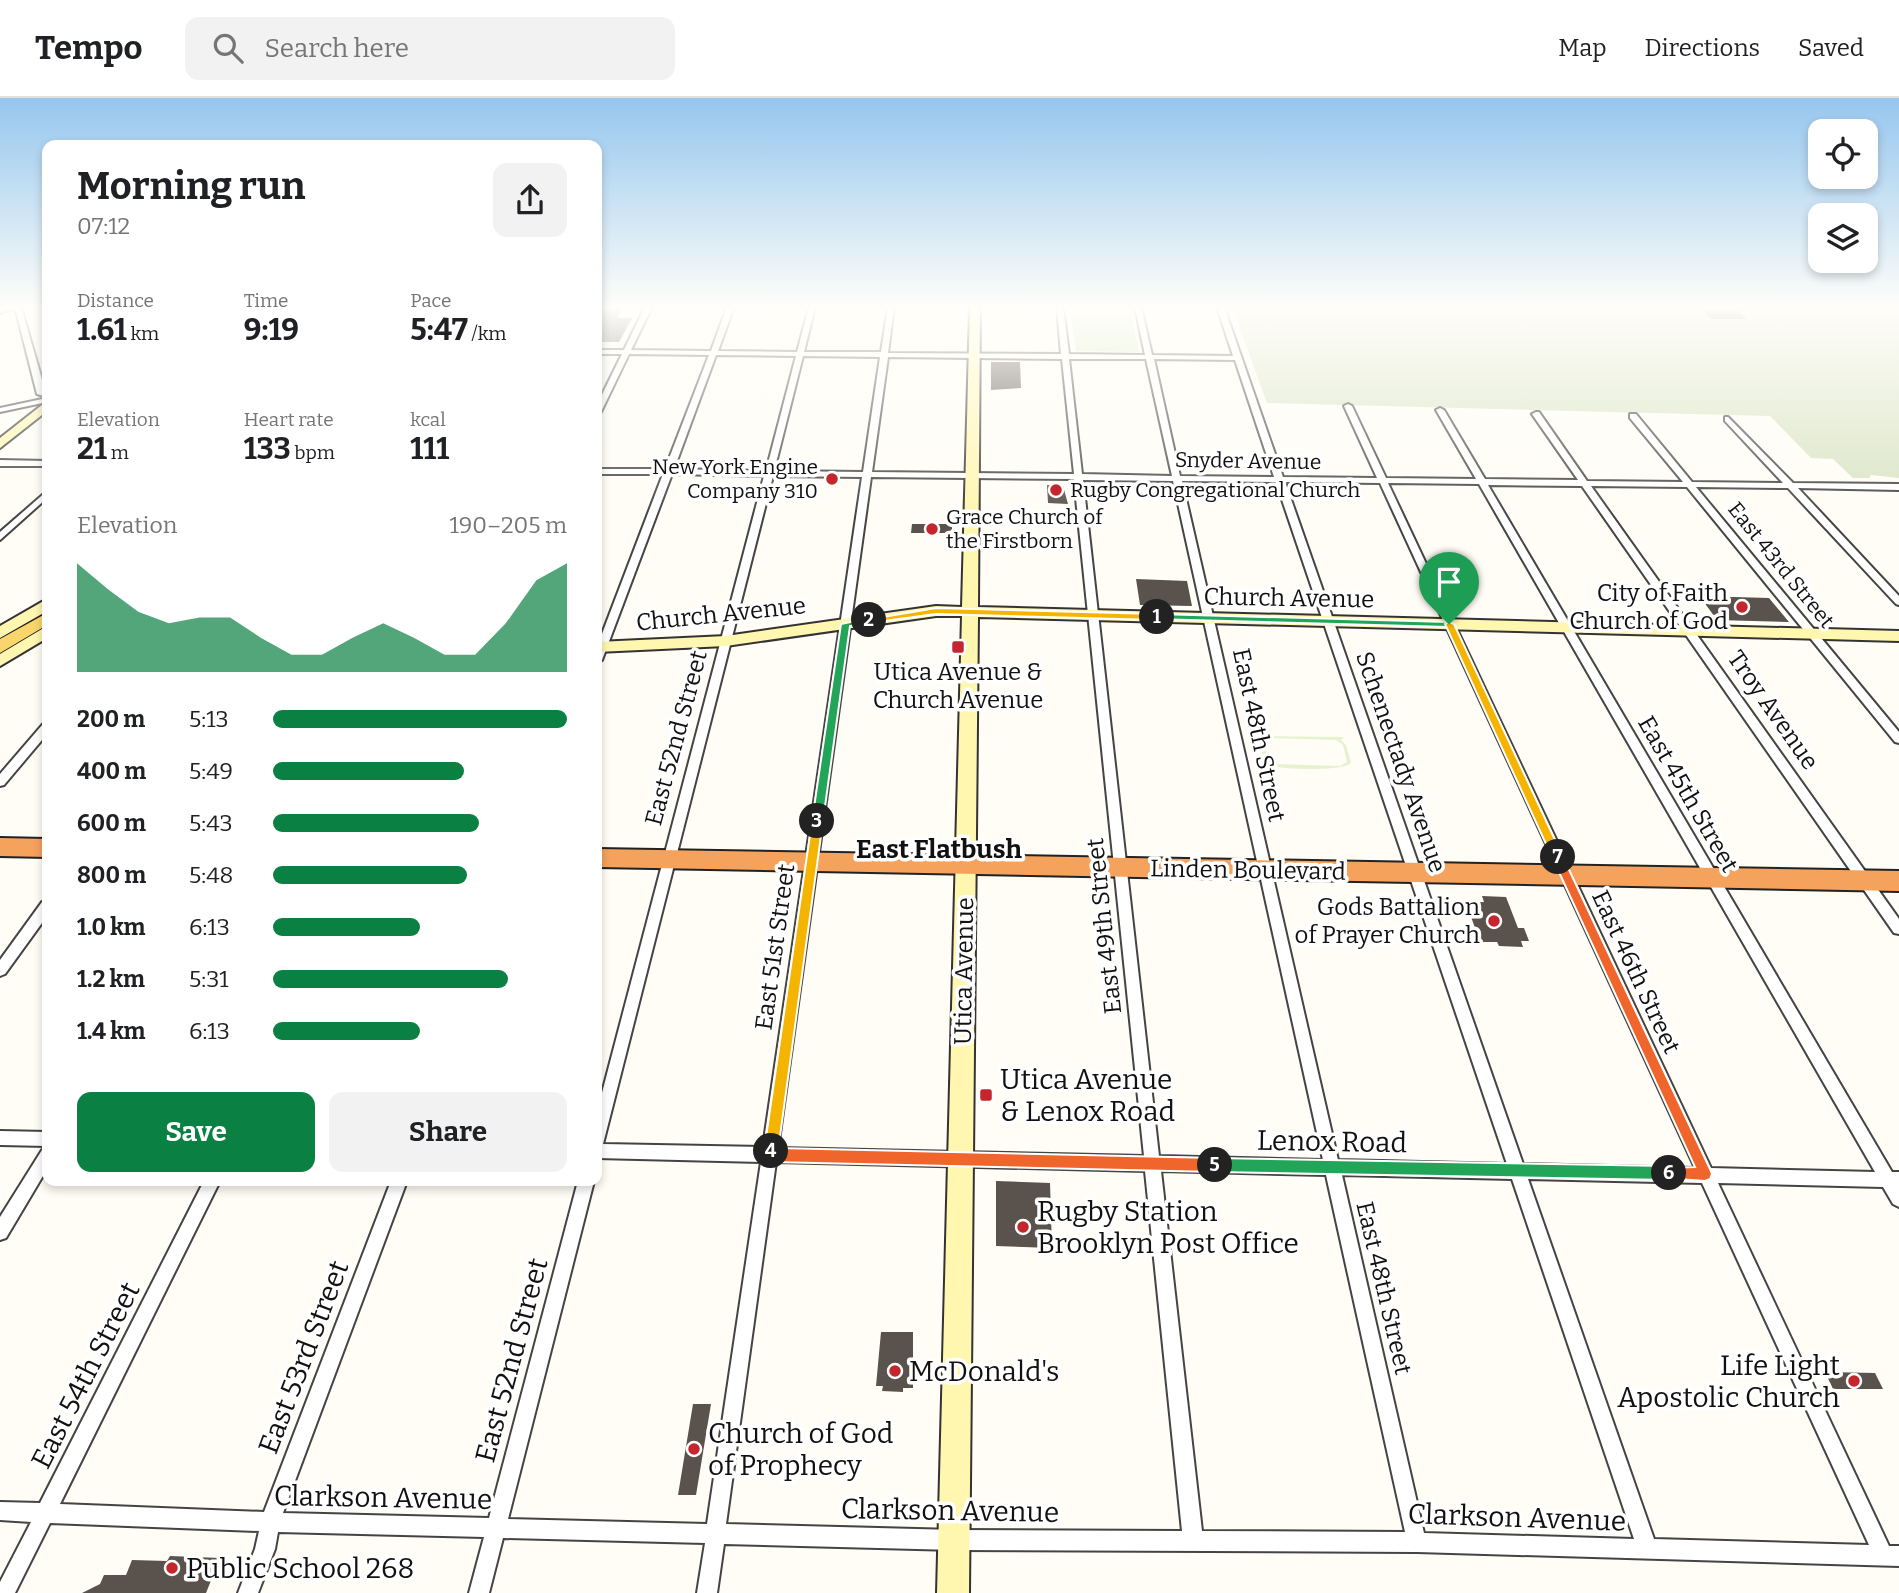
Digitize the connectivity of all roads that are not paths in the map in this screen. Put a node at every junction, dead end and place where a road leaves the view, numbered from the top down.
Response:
1 (36, 377) edge
2 (615, 377) edge
3 (704, 377) edge
4 (794, 377) edge
5 (881, 377) edge
6 (974, 377) edge
7 (1067, 377) edge
8 (1153, 377) edge
9 (1244, 377) edge
10 (42, 394) edge
11 (42, 398) edge
12 (602, 402) edge
13 (1348, 407) dead end
14 (42, 409) edge
15 (0, 410) edge
16 (1440, 410) dead end
17 (1536, 414) dead end
18 (1633, 416) dead end
19 (1728, 419) dead end
20 (0, 444) edge
21 (0, 463) edge
22 (42, 464) edge
23 (602, 471) edge
24 (668, 471) junction
25 (769, 473) junction
26 (867, 474) junction
27 (973, 475) junction
28 (1079, 477) junction
29 (1177, 478) junction
30 (1279, 479) junction
31 (1383, 481) junction
32 (1481, 481) junction
33 (1586, 483) junction
34 (1690, 484) junction
35 (1789, 485) junction
36 (1897, 488) edge
37 (42, 499) edge
38 (0, 537) edge
39 (1899, 602) edge
40 (971, 611) junction
41 (1094, 615) junction
42 (1208, 618) junction
43 (0, 619) edge
44 (1328, 621) junction
45 (40, 623) edge
46 (846, 624) junction
47 (1449, 624) junction
48 (1566, 627) junction
49 (1689, 630) junction
50 (0, 633) edge
51 (1812, 633) junction
52 (1899, 635) edge
53 (602, 641) edge
54 (726, 641) junction
55 (0, 647) edge
56 (602, 651) edge
57 (0, 661) edge
58 (42, 733) edge
59 (1899, 739) edge
60 (0, 782) edge
61 (0, 847) edge
62 (42, 848) edge
63 (602, 858) edge
64 (669, 859) junction
65 (811, 861) junction
66 (966, 865) junction
67 (1120, 867) junction
68 (1264, 870) junction
69 (1415, 873) junction
70 (1566, 875) junction
71 (1712, 878) junction
72 (1865, 881) junction
73 (1899, 881) edge
74 (42, 913) edge
75 (1899, 929) edge
76 (0, 970) edge
77 (602, 1120) edge
78 (0, 1138) edge
79 (42, 1139) edge
80 (602, 1151) edge
81 (770, 1155) junction
82 (962, 1159) junction
83 (42, 1163) edge
84 (1152, 1164) junction
85 (1332, 1168) junction
86 (1518, 1170) junction
87 (1705, 1174) junction
88 (1893, 1180) edge
89 (209, 1186) edge
90 (397, 1186) edge
91 (585, 1186) edge
92 (1899, 1199) edge
93 (0, 1232) edge
94 (0, 1511) edge
95 (46, 1512) junction
96 (270, 1522) junction
97 (496, 1527) junction
98 (716, 1534) junction
99 (955, 1540) junction
100 (1193, 1540) junction
101 (1417, 1542) junction
102 (1648, 1550) junction
103 (1891, 1556) edge
104 (5, 1593) edge
105 (248, 1593) edge
106 (479, 1593) edge
107 (707, 1593) edge
108 (953, 1593) edge

1 - 10 street
2 - 12 street
3 - 24 street
4 - 25 street, East 52nd Street
5 - 26 street, East 51st Street
6 - 27 main road, Utica Avenue
7 - 28 street, East 49th Street
8 - 29 street, East 48th Street
9 - 30 street, Schenectady Avenue
11 - 15 street
13 - 31 street, East 46th Street
14 - 20 main road
16 - 32 street, East 45th Street
17 - 33 street, Troy Avenue
18 - 34 street, East 43rd Street
19 - 35 street
21 - 22 street
23 - 24 street, Snyder Avenue
24 - 25 street, Snyder Avenue
24 - 53 street
25 - 26 street, Snyder Avenue
25 - 54 street, East 52nd Street
26 - 27 street, Snyder Avenue
26 - 46 street, East 51st Street
27 - 28 street, Snyder Avenue
27 - 40 main road, Utica Avenue
28 - 29 street, Snyder Avenue
28 - 41 street, East 49th Street
29 - 30 street, Snyder Avenue
29 - 42 street, East 48th Street
30 - 31 street, Snyder Avenue
30 - 44 street, Schenectady Avenue
31 - 32 street, Snyder Avenue
31 - 47 street, East 46th Street
32 - 33 street, Snyder Avenue
32 - 48 street, East 45th Street
33 - 34 street, Snyder Avenue
33 - 49 street, Troy Avenue
34 - 35 street, Snyder Avenue
34 - 51 street, East 43rd Street
35 - 36 street, Snyder Avenue
35 - 39 street
37 - 38 street
40 - 41 main road, Church Avenue
40 - 46 main road, Church Avenue
40 - 66 main road, Utica Avenue
41 - 42 main road, Church Avenue
41 - 67 street, East 49th Street
42 - 44 main road, Church Avenue
42 - 68 street, East 48th Street
43 - 45 main road
44 - 47 main road, Church Avenue
44 - 69 street, Schenectady Avenue
45 - 50 main road
45 - 55 main road
45 - 57 main road
46 - 54 main road, Church Avenue
46 - 65 street, East 51st Street
47 - 48 main road, Church Avenue
47 - 70 street, East 46th Street
48 - 49 main road, Church Avenue
48 - 71 street, East 45th Street
49 - 51 main road, Church Avenue
49 - 72 street, Troy Avenue
51 - 52 main road, Church Avenue
51 - 59 street, East 43rd Street
54 - 56 main road, Church Avenue
54 - 64 street, East 52nd Street
58 - 60 street
61 - 62 highway
63 - 64 highway, Linden Boulevard
64 - 65 highway, Linden Boulevard
64 - 77 street, East 52nd Street
65 - 66 highway, Linden Boulevard
65 - 81 street, East 51st Street
66 - 67 highway, Linden Boulevard
66 - 82 main road, Utica Avenue
67 - 68 highway, Linden Boulevard
67 - 84 street, East 49th Street
68 - 69 highway, Linden Boulevard
68 - 85 street, East 48th Street
69 - 70 highway, Linden Boulevard
69 - 86 street, Schenectady Avenue
70 - 71 highway, Linden Boulevard
70 - 87 street, East 46th Street
71 - 72 highway, Linden Boulevard
71 - 88 street, East 45th Street
72 - 73 highway, Linden Boulevard
72 - 75 street, Troy Avenue
74 - 76 street
78 - 79 street
80 - 81 street, Lenox Road
81 - 82 street, Lenox Road
81 - 98 street, East 51st Street
82 - 84 street, Lenox Road
82 - 99 main road, Utica Avenue
83 - 93 street
84 - 85 street, Lenox Road
84 - 100 street, East 49th Street
85 - 86 street, Lenox Road
85 - 101 street, East 48th Street
86 - 87 street, Lenox Road
86 - 102 street, Schenectady Avenue
87 - 88 street, Lenox Road
87 - 103 street, East 46th Street
88 - 92 street, East 45th Street
89 - 95 street, East 54th Street
90 - 96 street, East 53rd Street
91 - 97 street, East 52nd Street
94 - 95 street, Clarkson Avenue
95 - 96 street, Clarkson Avenue
95 - 104 street, East 54th Street
96 - 97 street, Clarkson Avenue
96 - 105 street, East 53rd Street
97 - 98 street, Clarkson Avenue
97 - 106 street, East 52nd Street
98 - 99 street, Clarkson Avenue
98 - 107 street, East 51st Street
99 - 100 street, Clarkson Avenue
99 - 108 main road, Utica Avenue
100 - 101 street, Clarkson Avenue
101 - 102 street, Clarkson Avenue
102 - 103 street, Clarkson Avenue

